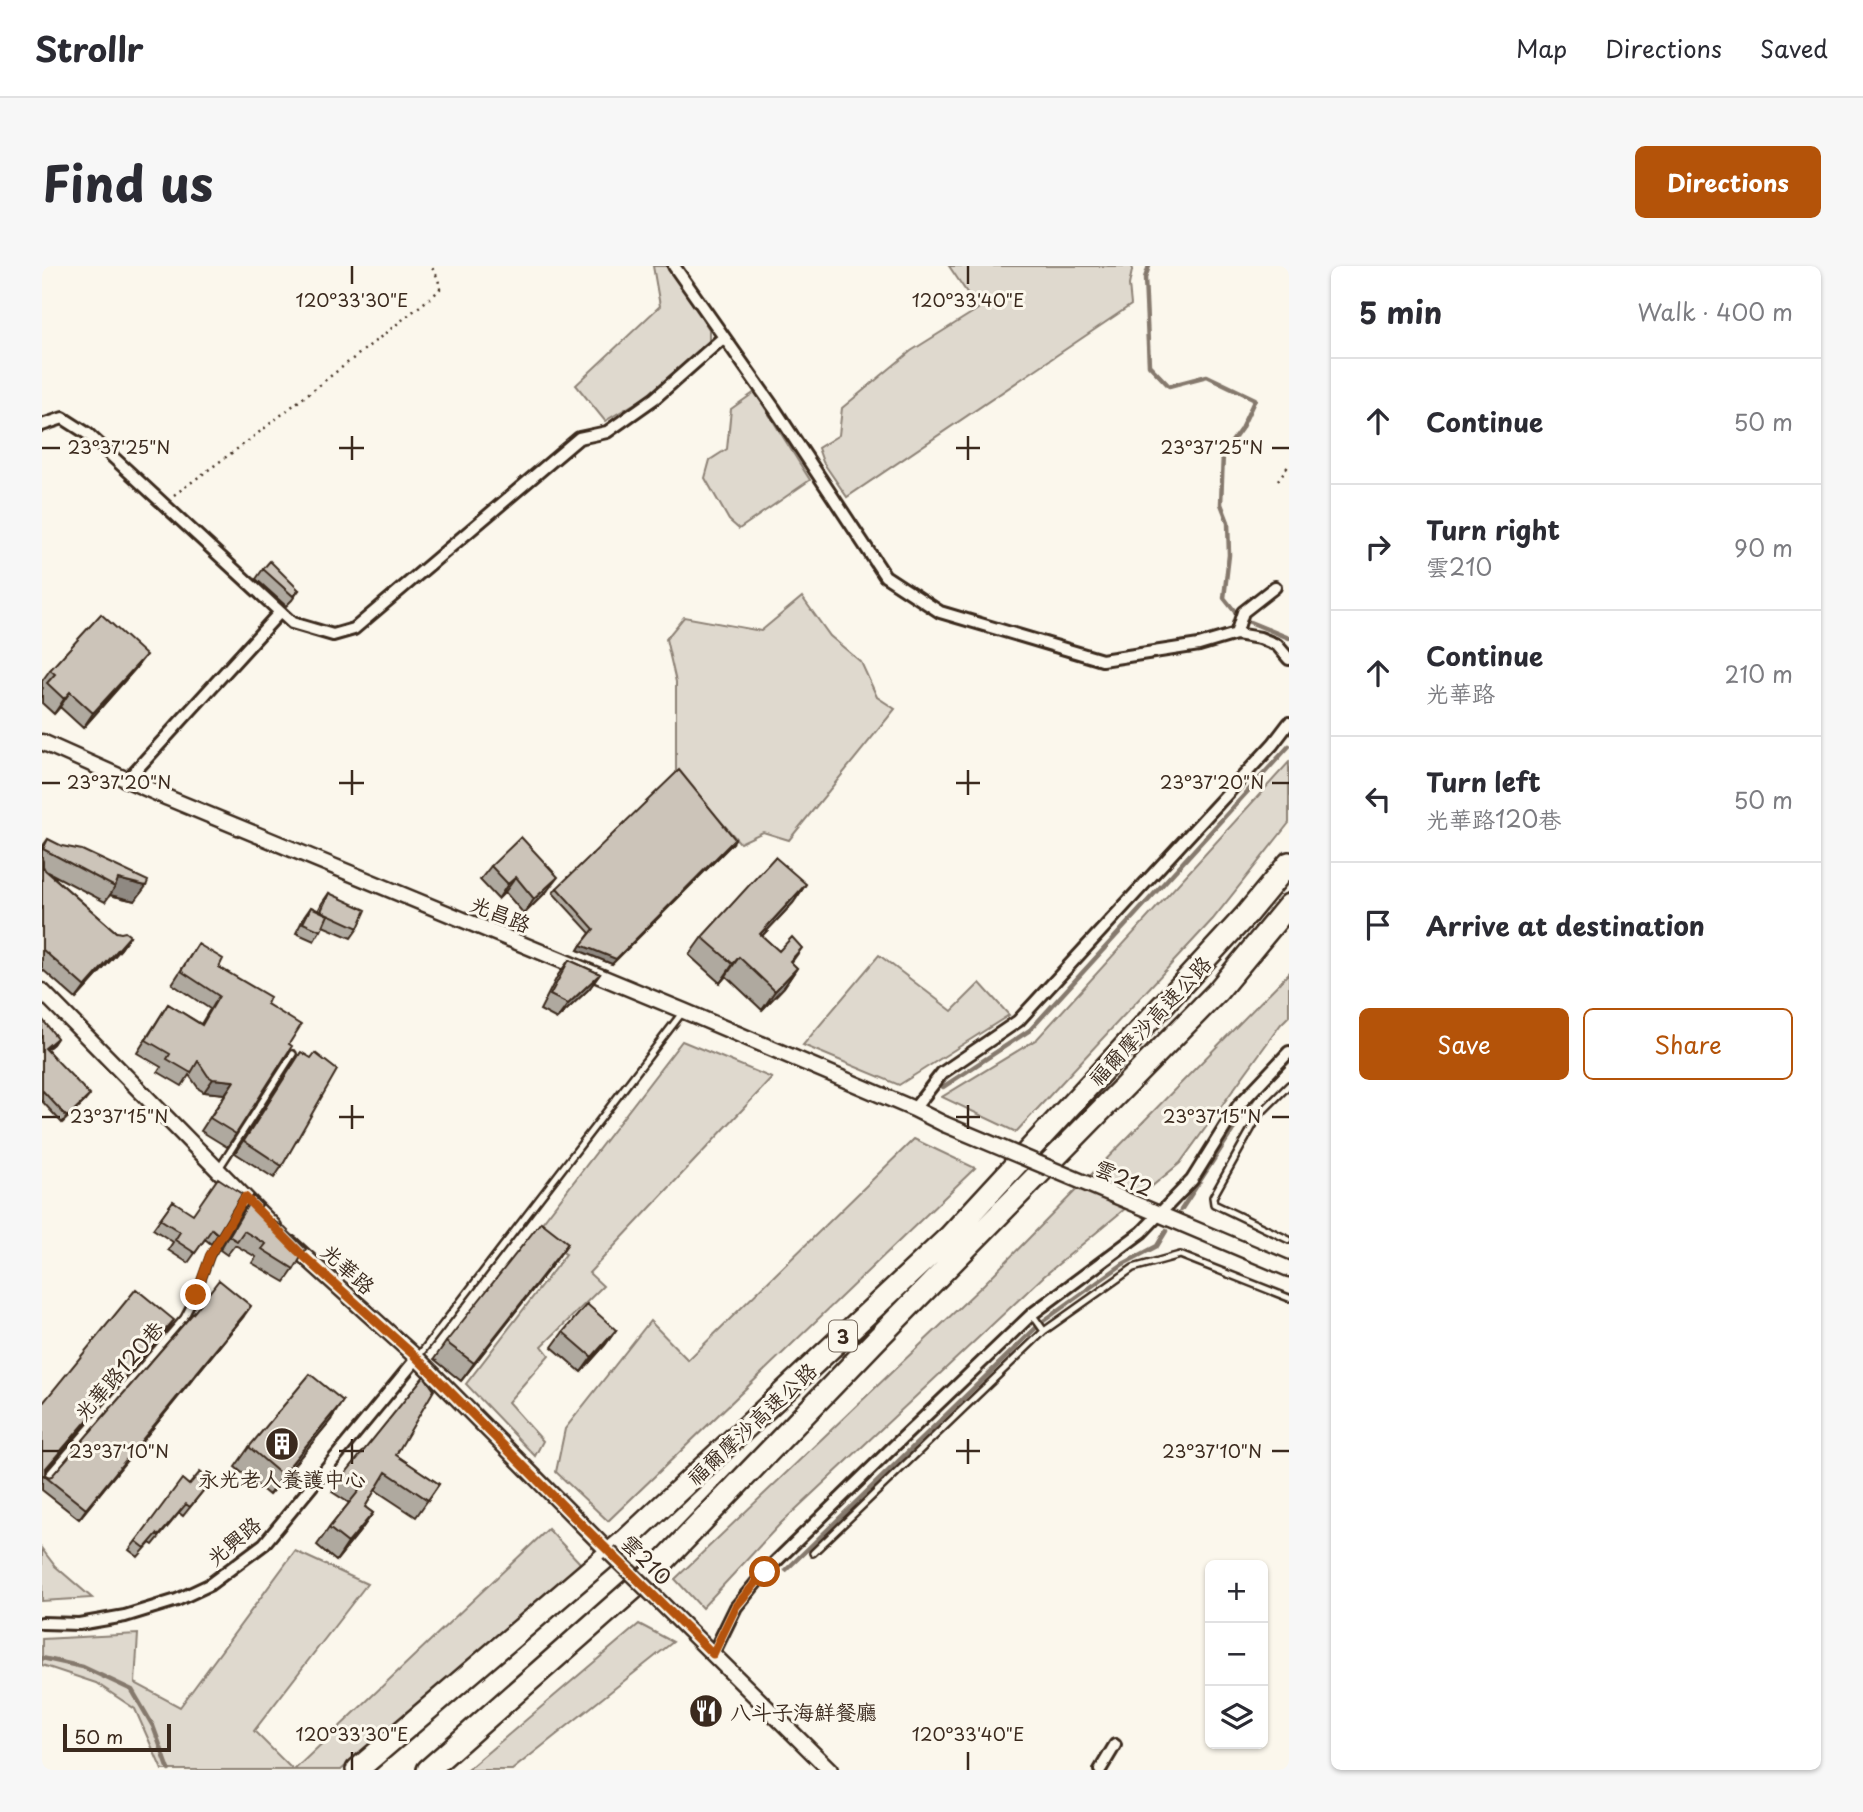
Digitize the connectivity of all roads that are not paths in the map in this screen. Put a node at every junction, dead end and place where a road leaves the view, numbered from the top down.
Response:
1 (674, 266) edge
2 (724, 337) junction
3 (42, 425) edge
4 (1275, 587) dead end
5 (279, 612) junction
6 (1236, 634) junction
7 (1289, 659) edge
8 (1289, 723) edge
9 (42, 742) edge
10 (127, 779) junction
11 (1289, 863) edge
12 (1289, 905) edge
13 (42, 991) edge
14 (684, 1011) junction
15 (1289, 1052) edge
16 (293, 1054) edge
17 (1289, 1085) edge
18 (914, 1109) junction
19 (944, 1124) joint
20 (218, 1170) junction
21 (245, 1197) junction
22 (1158, 1214) junction
23 (1289, 1240) edge
24 (1289, 1269) edge
25 (1289, 1298) edge
26 (1032, 1314) junction
27 (1044, 1331) junction
28 (417, 1358) junction
29 (42, 1482) edge
30 (571, 1514) joint
31 (813, 1553) dead end
32 (42, 1623) edge
33 (713, 1654) junction
34 (1115, 1745) dead end
35 (825, 1768) edge
36 (357, 1770) edge
37 (428, 1770) edge
38 (1100, 1770) edge

1 - 2 street
2 - 5 street
2 - 6 street
3 - 5 street
4 - 6 street
5 - 10 street
6 - 7 street
8 - 18 street
9 - 10 street, 光昌路 / 雲212
10 - 14 street, 光昌路 / 雲212
11 - 36 highway, 福爾摩沙高速公路 / 3
12 - 37 highway, 福爾摩沙高速公路 / 3
13 - 20 street, 光華路 / 雲210
14 - 18 street, 光昌路 / 雲212
14 - 28 lane
15 - 22 street
16 - 20 lane
17 - 23 lane
18 - 19 street, 光昌路 / 雲212
19 - 22 street, 雲212 / 雲212, bridge
20 - 21 street, 光華路 / 雲210
21 - 28 street, 光華路 / 雲210
21 - 29 lane, 光華路120巷
22 - 24 street, 雲212 / 雲212
22 - 26 street
25 - 27 lane
26 - 27 lane
26 - 33 street
27 - 31 lane
28 - 30 street, 光華路 / 雲210
28 - 32 street, 光興路
30 - 33 street, 雲210 / 雲210, bridge
33 - 35 street, 雲210
34 - 38 street

